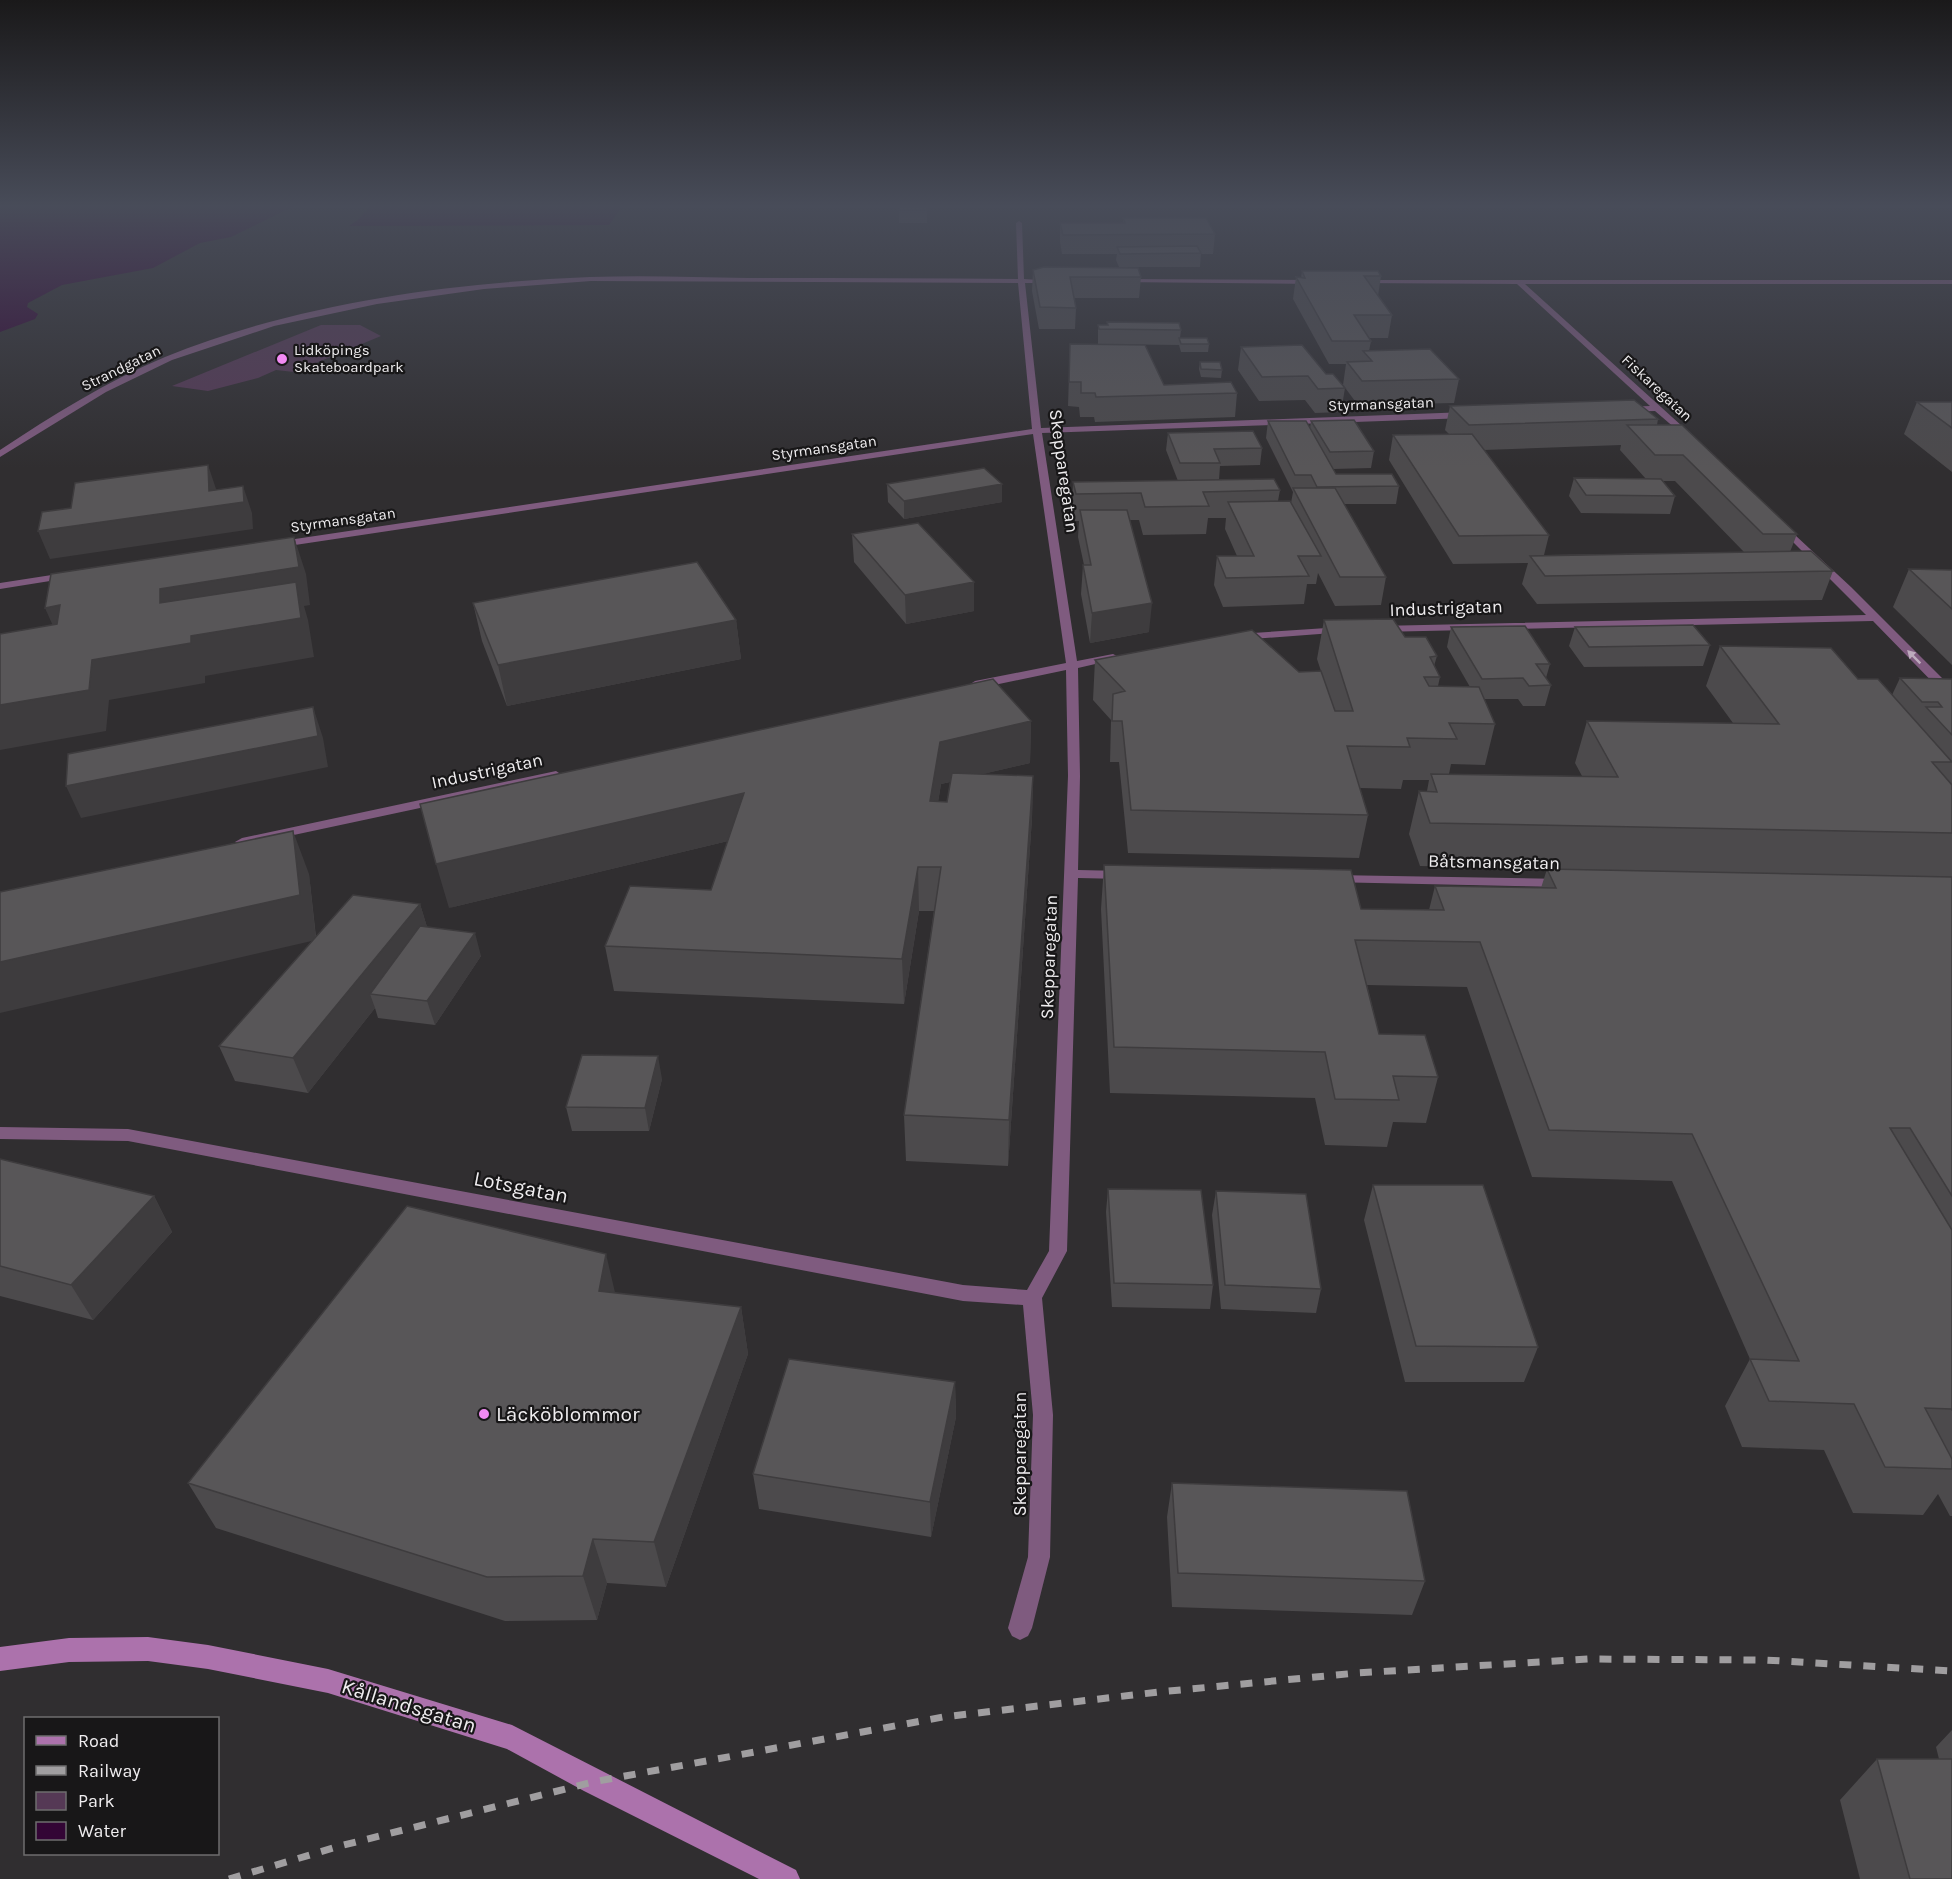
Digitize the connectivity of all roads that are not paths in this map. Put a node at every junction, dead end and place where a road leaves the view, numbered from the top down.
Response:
1 (449, 293) edge
2 (1022, 293) edge
3 (1531, 293) edge
4 (1659, 408) junction
5 (1611, 410) edge
6 (1479, 415) edge
7 (1037, 431) junction
8 (1699, 447) edge
9 (0, 454) edge
10 (1773, 517) edge
11 (269, 546) edge
12 (82, 573) edge
13 (0, 585) edge
14 (1876, 618) junction
15 (1222, 639) edge
16 (1130, 655) edge
17 (1072, 664) junction
18 (968, 687) edge
19 (1952, 695) edge
20 (571, 771) edge
21 (233, 843) edge
22 (1072, 874) junction
23 (1143, 876) edge
24 (1322, 879) edge
25 (1583, 883) edge
26 (0, 1133) edge
27 (1032, 1298) junction
28 (1020, 1628) dead end
29 (0, 1659) edge
30 (786, 1879) edge

1 - 9 street, Strandgatan
2 - 7 street, Skepparegatan
3 - 4 street, Fiskaregatan
4 - 5 street
4 - 8 street, Fiskaregatan
6 - 7 street, Styrmansgatan
7 - 11 street, Styrmansgatan
7 - 17 street, Skepparegatan
10 - 14 street
12 - 13 street
14 - 15 street, Industrigatan
19 -> 14 street
16 - 17 street
17 - 18 street
17 - 22 street, Skepparegatan
20 - 21 street, Industrigatan
22 - 23 street
22 - 27 street, Skepparegatan
24 - 25 street, Båtsmansgatan
26 - 27 street, Lotsgatan
27 - 28 street, Skepparegatan
29 - 30 main road, Kållandsgatan

